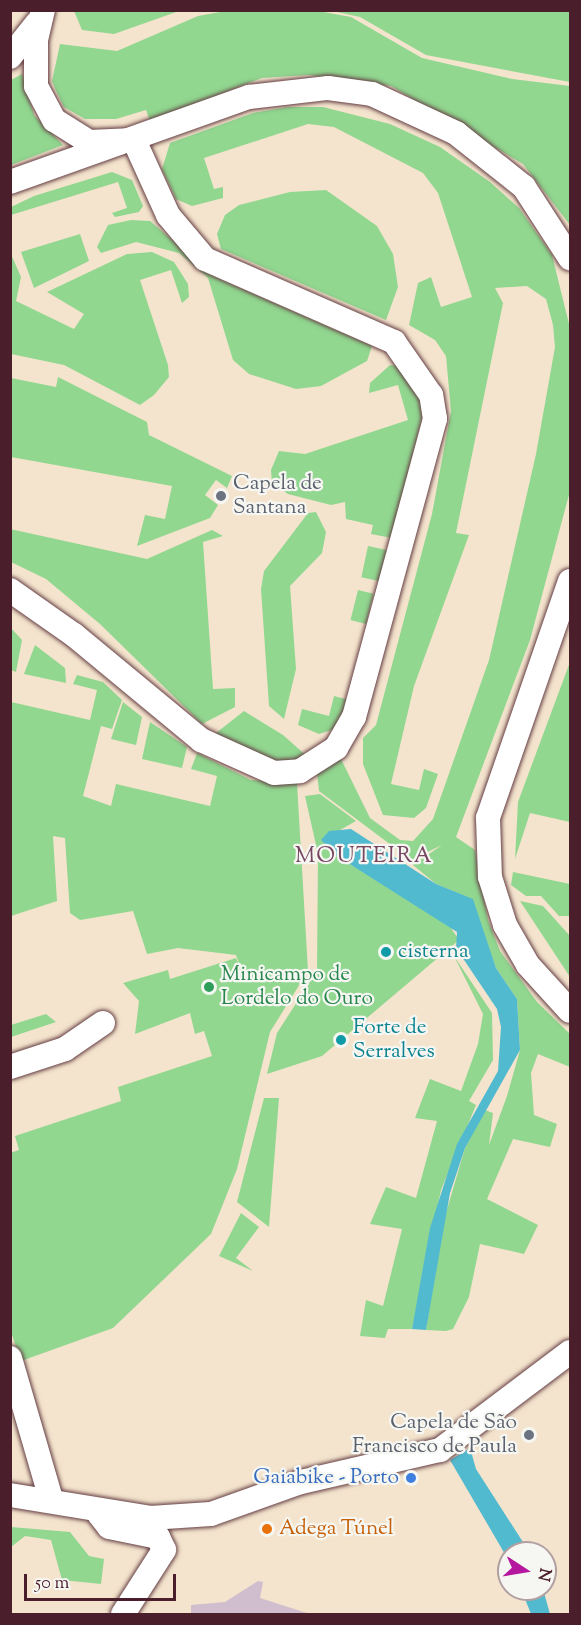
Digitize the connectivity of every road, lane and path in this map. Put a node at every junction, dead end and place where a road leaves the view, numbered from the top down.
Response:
1 (42, 12) edge
2 (10, 57) edge
3 (134, 140) junction
4 (10, 182) edge
5 (570, 258) edge
6 (570, 581) edge
7 (10, 590) edge
8 (570, 1011) edge
9 (103, 1023) dead end
10 (10, 1067) edge
11 (570, 1352) edge
12 (10, 1358) edge
13 (10, 1495) edge
14 (51, 1498) junction
15 (94, 1508) junction
16 (123, 1614) edge

1 - 2 street
1 - 3 street
3 - 4 street
3 - 5 street
3 - 7 street
6 - 8 street
9 - 10 street
11 - 15 street
12 - 14 street
13 - 14 street
14 - 15 street
15 - 16 street

